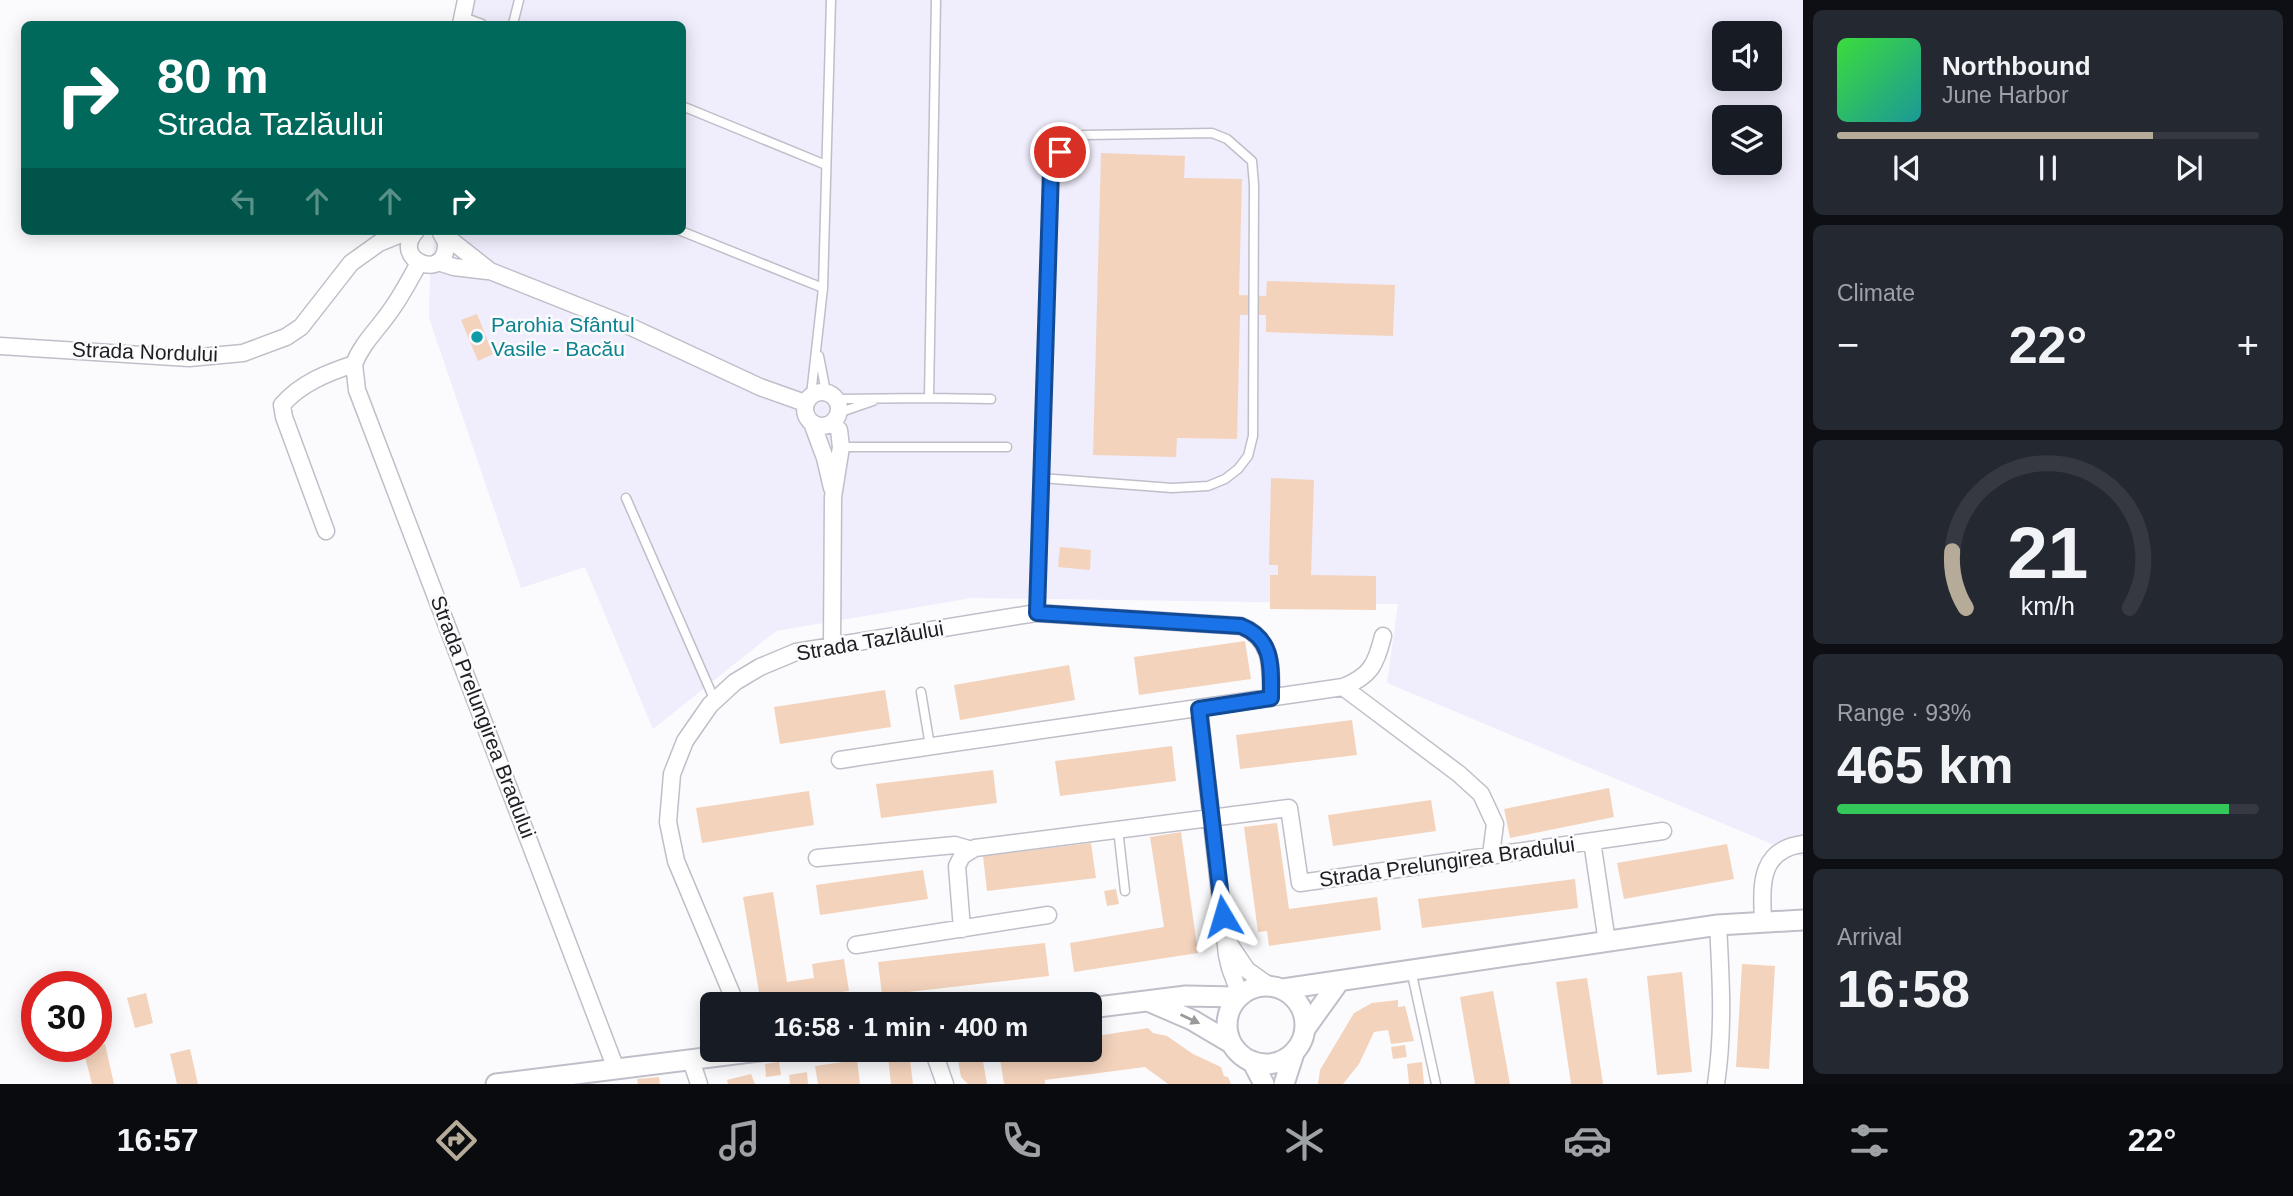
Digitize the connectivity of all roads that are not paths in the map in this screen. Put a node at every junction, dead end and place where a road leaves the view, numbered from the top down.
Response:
1 (466, 0) edge
2 (519, 0) edge
3 (831, 0) edge
4 (936, 0) edge
5 (462, 21) edge
6 (514, 21) edge
7 (686, 108) edge
8 (826, 165) junction
9 (686, 233) edge
10 (442, 235) edge
11 (444, 235) edge
12 (413, 237) edge
13 (438, 262) junction
14 (419, 263) junction
15 (490, 271) junction
16 (823, 288) junction
17 (0, 346) edge
18 (818, 350) junction
19 (354, 364) junction
20 (929, 398) junction
21 (991, 398) dead end
22 (876, 400) junction
23 (825, 404) junction
24 (842, 447) junction
25 (1007, 447) dead end
26 (1041, 478) junction
27 (834, 497) junction
28 (626, 498) dead end
29 (326, 531) dead end
30 (1037, 613) junction
31 (1384, 636) dead end
32 (832, 645) junction
33 (1349, 684) junction
34 (921, 692) dead end
35 (1271, 698) junction
36 (715, 701) junction
37 (1199, 709) junction
38 (930, 746) junction
39 (840, 760) dead end
40 (1211, 817) junction
41 (1118, 829) junction
42 (1663, 831) dead end
43 (1592, 841) junction
44 (1803, 844) edge
45 (972, 850) junction
46 (1491, 855) junction
47 (817, 858) dead end
48 (1125, 891) dead end
49 (1048, 915) dead end
50 (1803, 920) edge
51 (1763, 923) junction
52 (1717, 926) junction
53 (962, 929) junction
54 (1227, 940) junction
55 (1608, 942) junction
56 (856, 945) dead end
57 (1411, 970) junction
58 (1338, 983) junction
59 (1276, 987) junction
60 (731, 992) edge
61 (1239, 996) junction
62 (1147, 1001) junction
63 (1102, 1007) edge
64 (1306, 1029) junction
65 (1231, 1043) junction
66 (1294, 1053) junction
67 (700, 1059) edge
68 (691, 1060) junction
69 (1252, 1061) junction
70 (937, 1062) edge
71 (616, 1069) junction
72 (496, 1084) edge
73 (699, 1084) edge
74 (945, 1084) edge
75 (1264, 1084) edge
76 (1284, 1084) edge
77 (1436, 1084) edge
78 (1716, 1084) edge

1 - 5 street
2 - 6 lane
3 - 8 lane
4 - 20 lane
7 - 8 lane
8 - 16 lane
9 - 16 lane
10 - 13 street
11 - 15 street
12 - 14 street
12 - 17 street, Strada Nordului
13 - 14 street
13 - 15 street
14 - 19 street
15 - 23 street
16 - 18 lane
18 - 23 lane
18 - 23 lane
19 - 29 street
19 - 71 street, Strada Prelungirea Bradului
20 - 21 lane
20 - 22 lane
22 - 23 lane
22 - 23 lane
23 - 24 street
23 - 27 street
24 - 25 lane
24 - 27 street
26 - 26 lane
26 - 30 lane
27 - 32 street
28 - 36 lane
30 - 32 street, Strada Tazlăului
30 - 35 street, Strada Tazlăului
31 - 33 street
32 - 36 street, Strada Tazlăului
33 - 35 street
33 - 46 street
34 - 38 lane
35 - 37 street
36 - 60 street, Strada Tazlăului
37 - 38 street
37 - 40 street
38 - 39 street
40 - 41 street, Strada Prelungirea Bradului
40 - 46 street, Strada Prelungirea Bradului
40 - 54 street
41 - 45 street, Strada Prelungirea Bradului
41 - 48 lane
42 - 43 street, Strada Prelungirea Bradului
43 - 46 street, Strada Prelungirea Bradului
43 - 55 street
44 - 51 street
45 - 47 street, Strada Prelungirea Bradului
45 - 53 street
49 - 53 street
50 - 51 street
51 - 52 street
52 - 55 street
52 - 78 street
53 - 56 street
54 - 59 street
54 - 61 street
55 - 57 street
57 - 58 street
57 - 77 lane
58 - 59 street
58 - 64 street
59 - 61 street
59 - 64 street
61 - 62 street
61 - 65 street
62 - 63 street
62 -> 65 street
64 - 66 street
65 - 69 street
66 - 69 street
66 - 76 street
67 - 68 street
68 - 71 street
68 - 73 street
69 - 75 street
70 - 74 street
71 - 72 street

